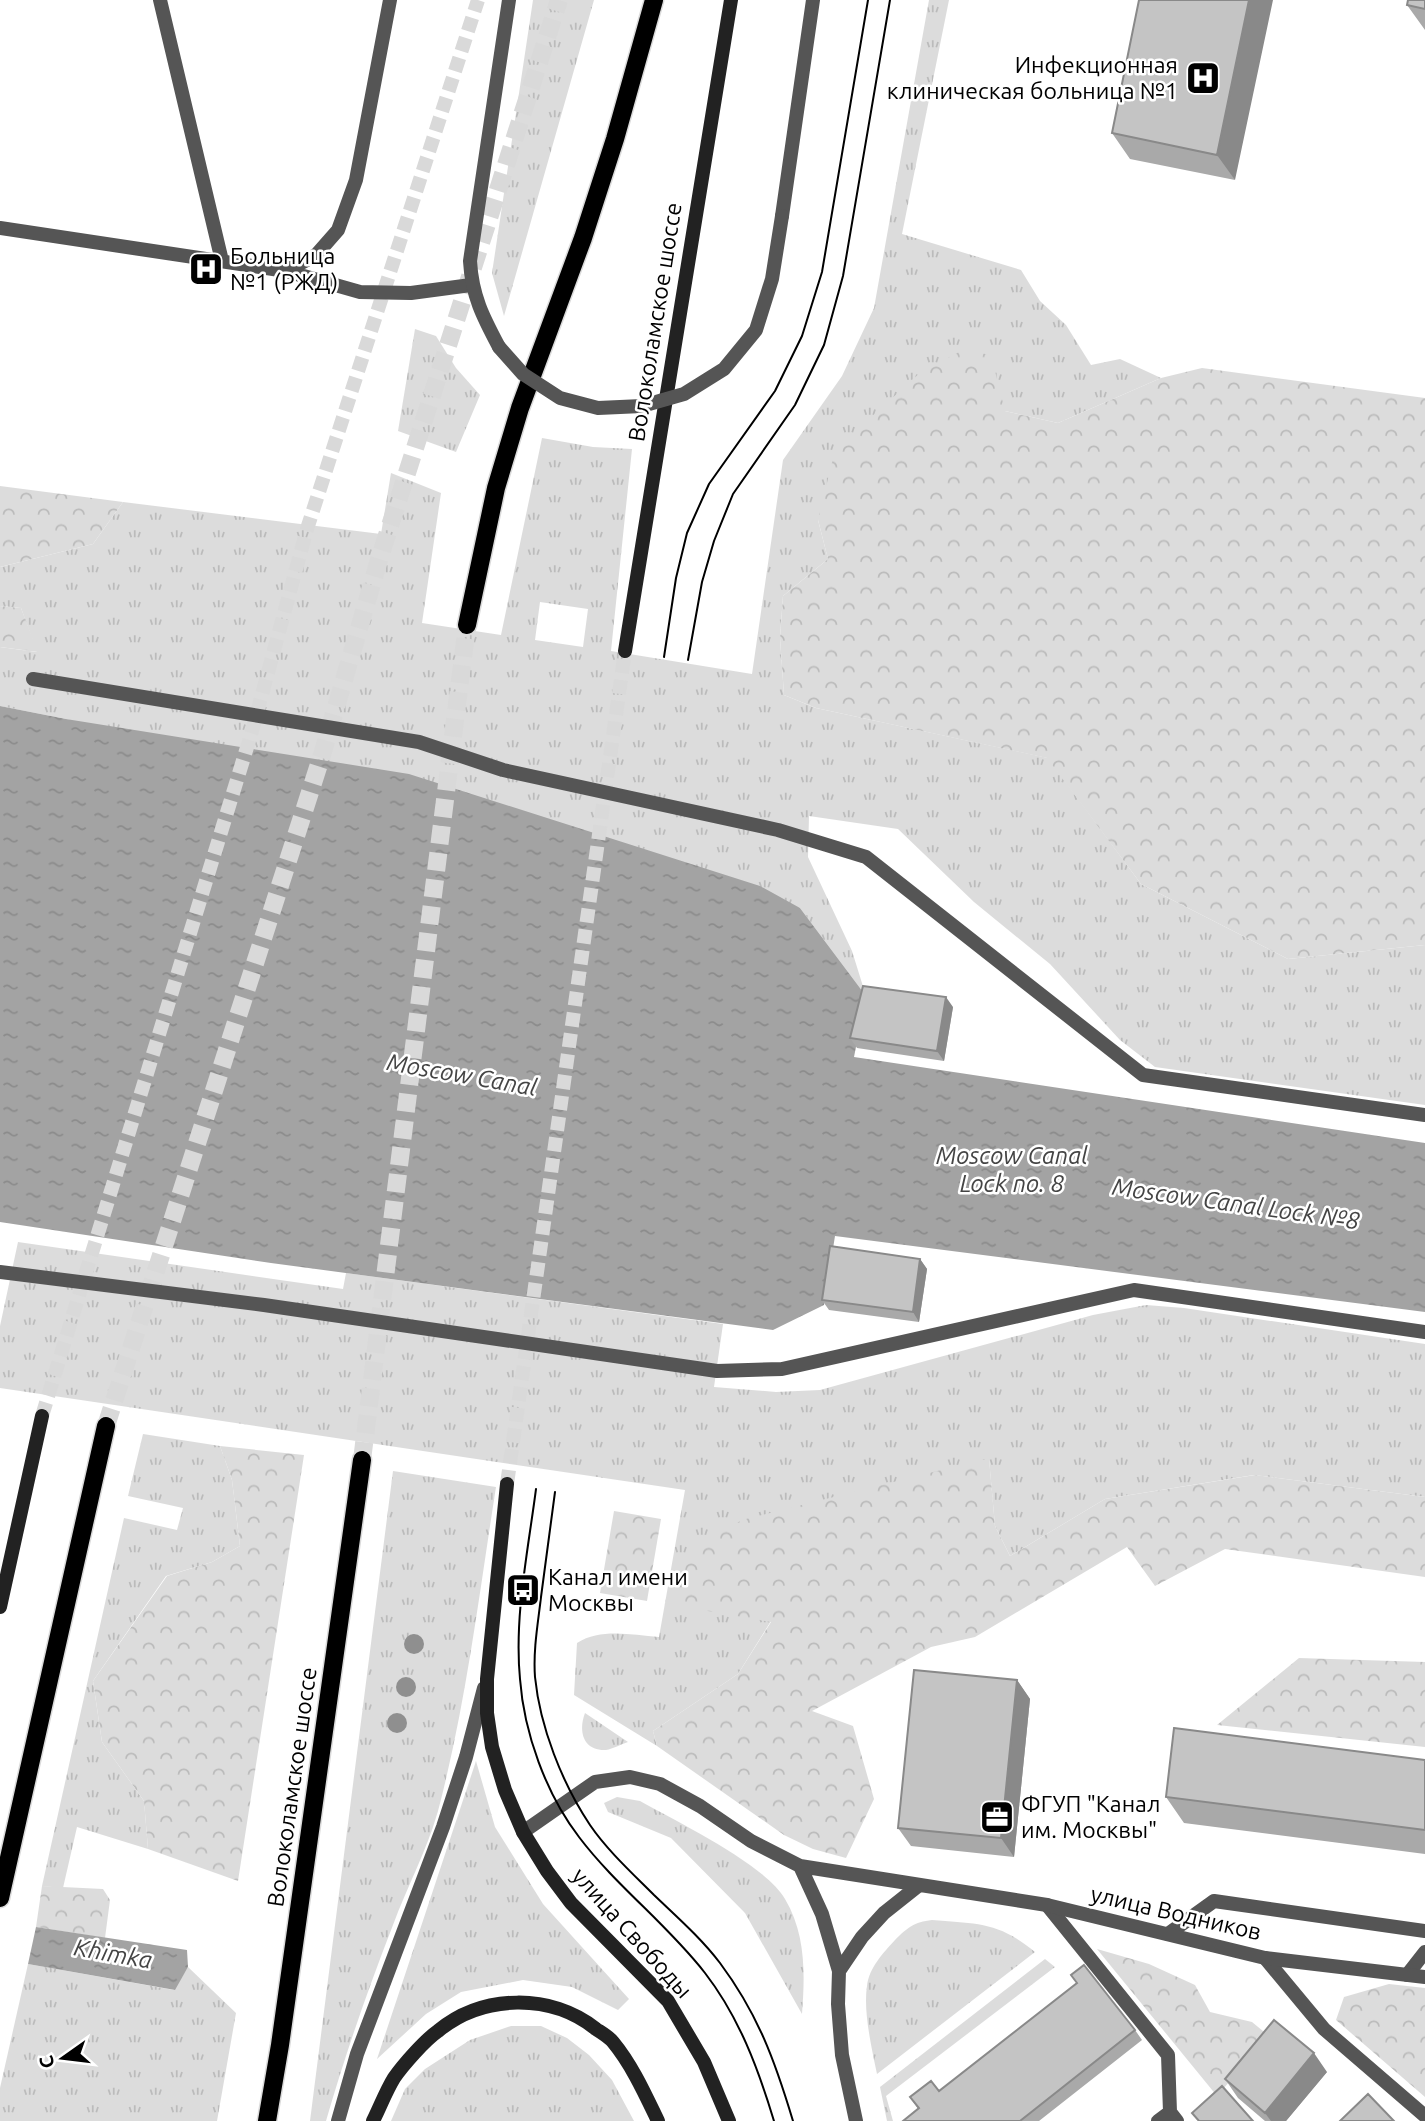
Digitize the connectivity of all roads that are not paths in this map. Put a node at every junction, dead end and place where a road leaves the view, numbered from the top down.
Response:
1 (160, 0) edge
2 (390, 0) edge
3 (509, 0) edge
4 (654, 0) edge
5 (731, 0) edge
6 (813, 0) edge
7 (0, 228) edge
8 (222, 261) junction
9 (286, 271) junction
10 (471, 285) junction
11 (467, 625) tunnel mouth
12 (625, 651) tunnel mouth
13 (33, 680) dead end
14 (1425, 1115) edge
15 (0, 1272) edge
16 (1425, 1332) edge
17 (42, 1416) tunnel mouth
18 (106, 1426) tunnel mouth
19 (362, 1460) tunnel mouth
20 (507, 1484) tunnel mouth
21 (0, 1607) edge
22 (487, 1679) junction
23 (523, 1832) junction
24 (800, 1866) junction
25 (918, 1886) junction
26 (0, 1898) edge
27 (1047, 1905) junction
28 (1425, 1931) edge
29 (1168, 1934) junction
30 (1425, 1952) edge
31 (1265, 1958) junction
32 (839, 1971) junction
33 (1407, 1975) junction
34 (1425, 1977) edge
35 (1425, 2116) edge
36 (1168, 2118) edge
37 (267, 2121) edge
38 (338, 2121) edge
39 (373, 2121) edge
40 (658, 2121) edge
41 (729, 2121) edge
42 (856, 2121) edge

1 - 8 street
2 - 9 street
3 - 10 street
4 - 11 main road
5 - 12 main road, Волоколамское шоссе
6 - 10 street, bridge
7 - 8 street
8 - 9 street
9 - 10 street
13 - 14 street
15 - 16 street
17 - 21 main road
18 - 26 main road
19 - 37 main road, Волоколамское шоссе
20 - 22 main road, улица Свободы
22 - 23 main road, улица Свободы
22 - 38 street
23 - 24 street, улица Водников
23 - 41 main road, улица Свободы
24 - 25 street, улица Водников
24 - 32 street
25 - 27 street, улица Водников
25 - 32 street
27 - 29 street, улица Водников
27 - 36 street
28 - 29 street
29 - 31 street, улица Водников
30 - 33 street
31 - 33 street, улица Водников
31 - 35 street
32 - 42 street
33 - 34 street, улица Водников
39 - 40 main road

